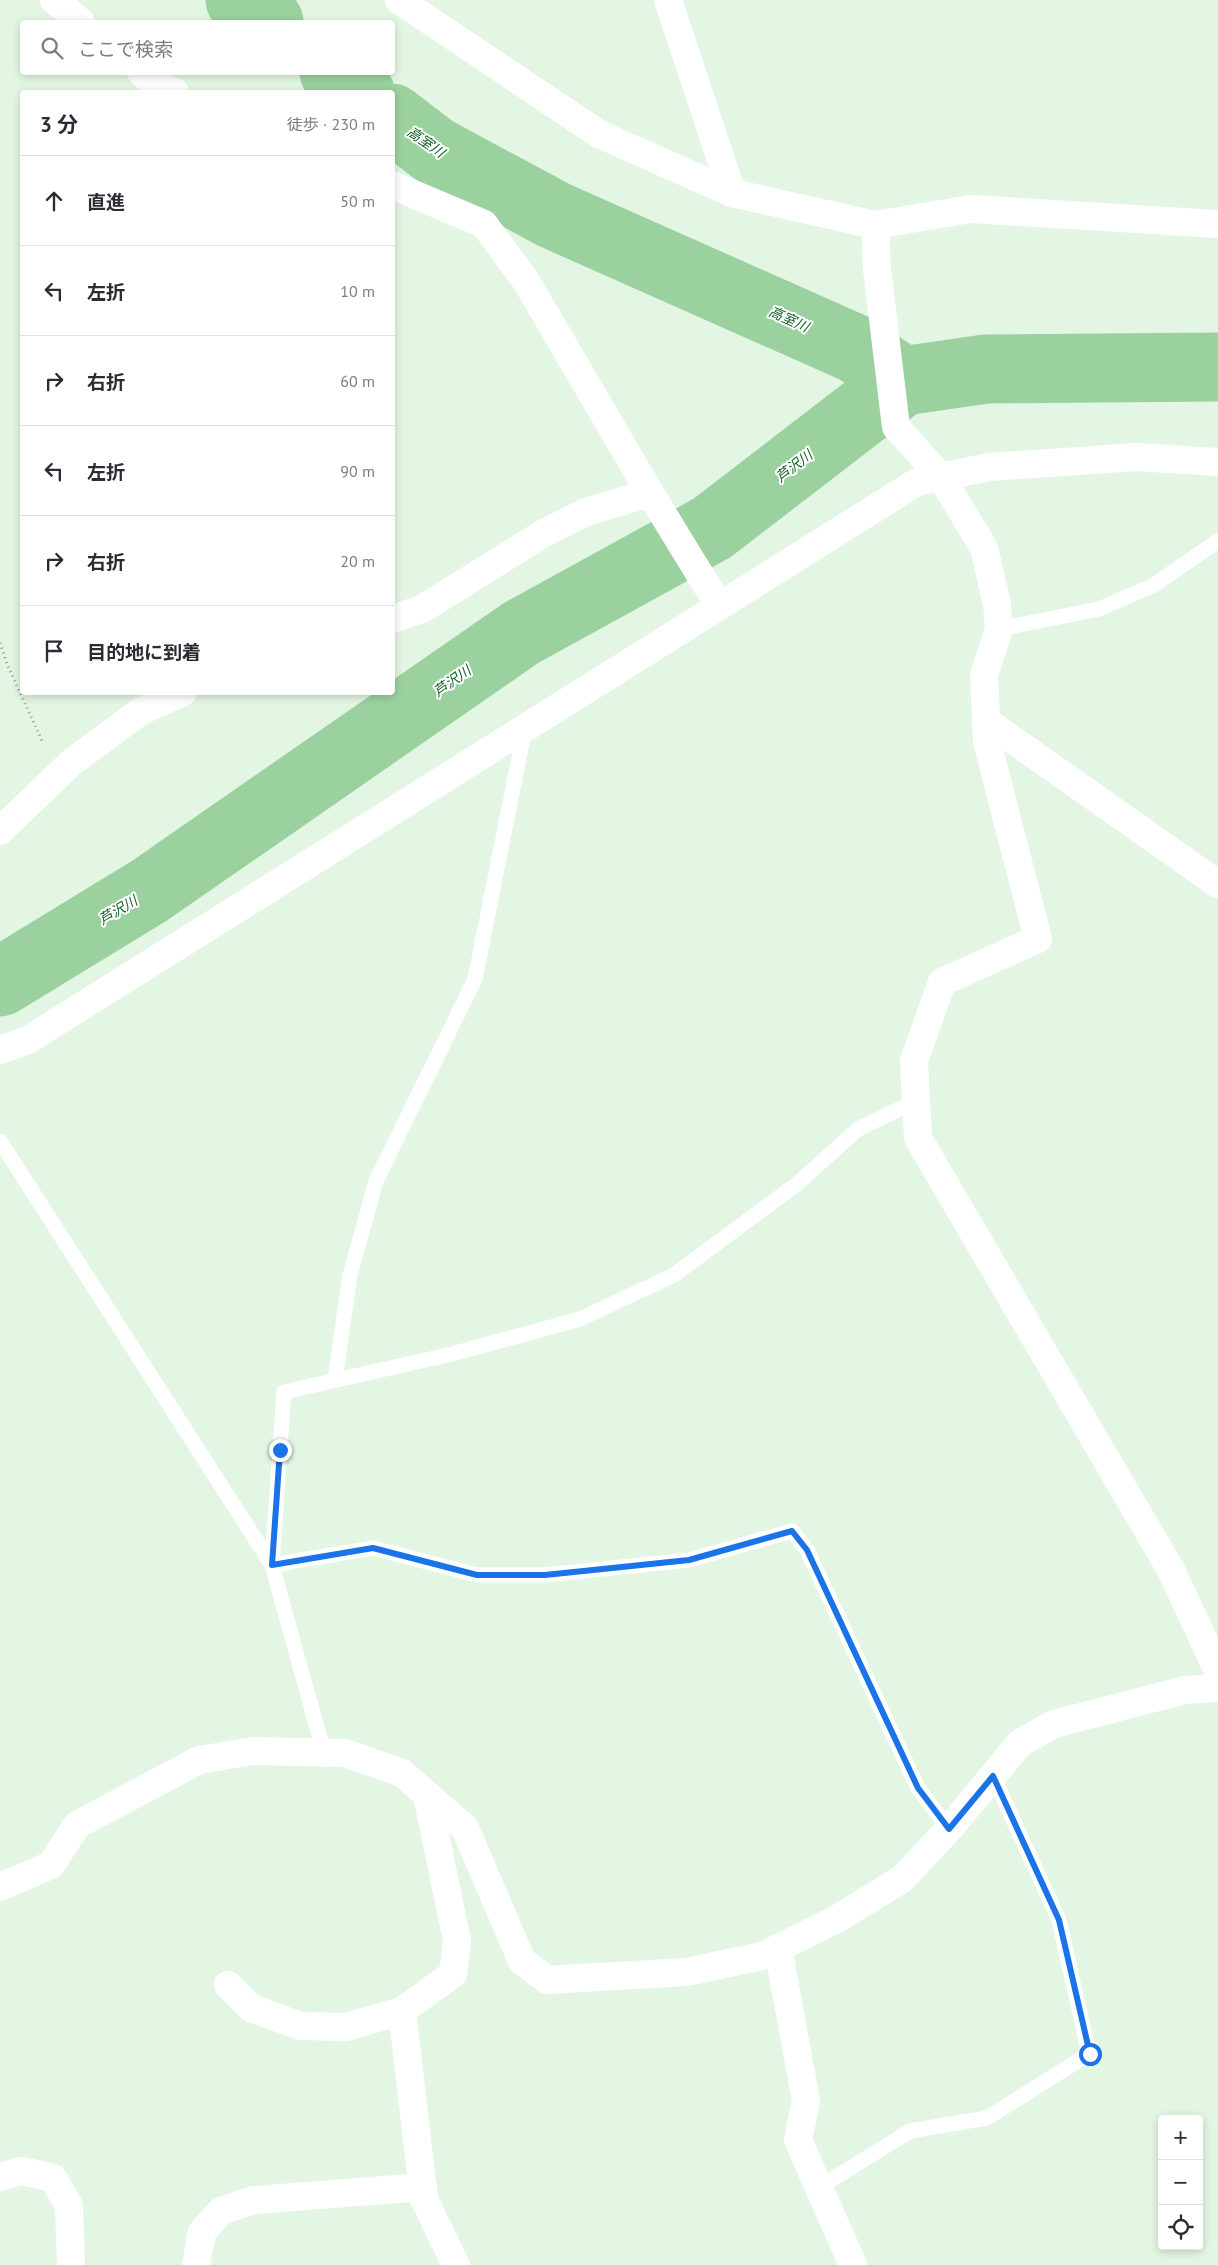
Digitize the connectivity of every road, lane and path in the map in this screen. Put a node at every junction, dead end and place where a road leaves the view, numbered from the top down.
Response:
1 (54, 0) edge
2 (400, 0) edge
3 (668, 0) edge
4 (79, 20) edge
5 (144, 75) edge
6 (170, 90) edge
7 (395, 186) edge
8 (732, 193) junction
9 (1218, 224) edge
10 (875, 225) junction
11 (1218, 462) edge
12 (941, 477) junction
13 (656, 502) junction
14 (1218, 541) edge
15 (714, 595) junction
16 (395, 618) edge
17 (999, 629) junction
18 (0, 642) edge
19 (20, 691) edge
20 (22, 695) edge
21 (176, 695) edge
22 (986, 721) junction
23 (525, 728) junction
24 (58, 775) junction
25 (0, 831) edge
26 (1218, 884) edge
27 (0, 1050) edge
28 (916, 1101) junction
29 (0, 1141) edge
30 (335, 1380) junction
31 (272, 1565) junction
32 (1218, 1671) edge
33 (1218, 1688) edge
34 (324, 1753) junction
35 (993, 1776) junction
36 (427, 1796) junction
37 (949, 1829) junction
38 (0, 1887) edge
39 (778, 1948) junction
40 (228, 1985) dead end
41 (402, 2011) junction
42 (0, 2177) edge
43 (423, 2186) junction
44 (820, 2187) junction
45 (71, 2265) edge
46 (196, 2265) edge
47 (456, 2265) edge
48 (854, 2265) edge

1 - 4 street
2 - 8 street
3 - 8 street
5 - 6 street
7 - 13 street
8 - 10 street
9 - 10 street
10 - 12 street
11 - 12 street
12 - 15 street
12 - 17 street
13 - 15 street
13 - 16 street
14 - 17 lane
15 - 23 street
17 - 22 street
18 - 19 path
20 - 24 path
21 - 24 street
22 - 26 street
22 - 28 street
23 - 27 street
23 - 30 lane
24 - 25 street
28 - 30 lane
28 - 32 street
29 - 31 lane
30 - 31 lane
31 - 34 lane
31 - 37 lane
33 - 35 street
34 - 36 street
34 - 38 street
35 - 37 street
35 - 44 lane
36 - 39 street
36 - 41 street
37 - 39 street
39 - 44 street
40 - 41 street
41 - 43 street
42 - 45 street
43 - 46 street
43 - 47 street
44 - 48 street

